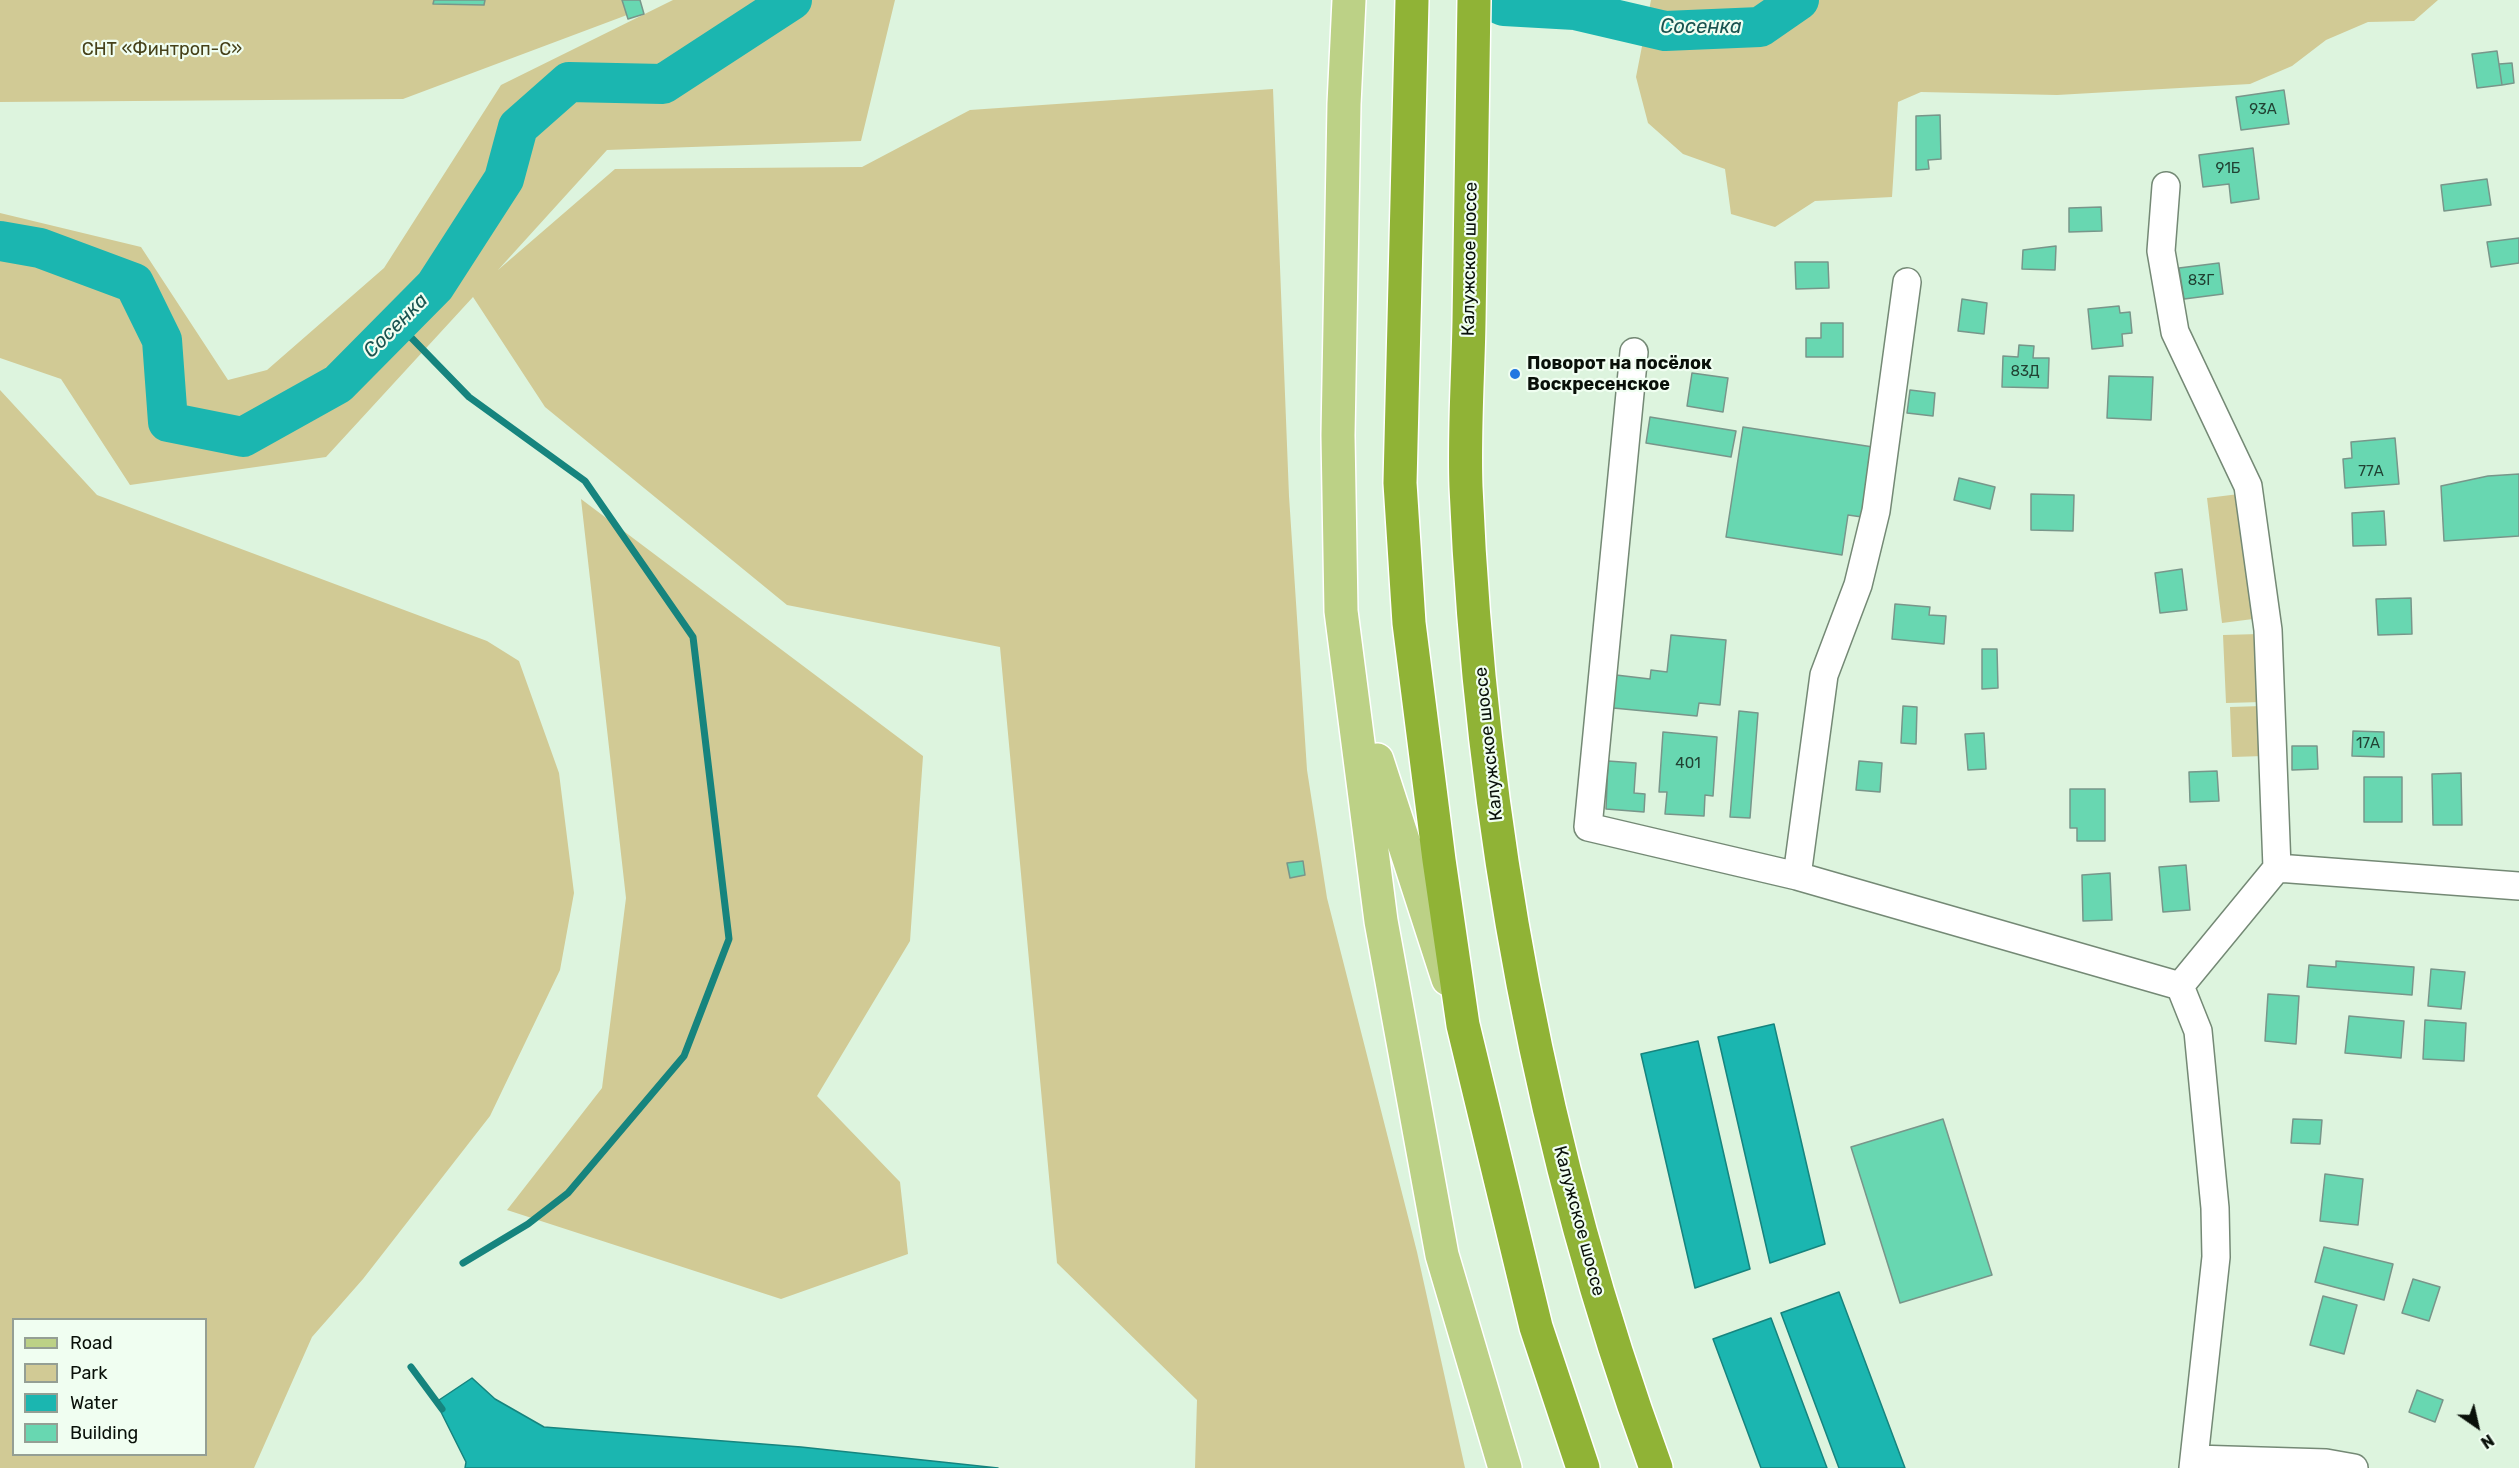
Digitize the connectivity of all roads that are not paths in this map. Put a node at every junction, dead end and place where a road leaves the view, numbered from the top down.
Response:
1 (1349, 0) edge
2 (1412, 0) edge
3 (1474, 0) edge
4 (2166, 186) dead end
5 (1907, 282) dead end
6 (1634, 352) dead end
7 (1350, 669) junction
8 (2277, 868) junction
9 (1797, 876) junction
10 (2519, 886) edge
11 (2181, 986) junction
12 (1463, 1025) junction
13 (2194, 1464) edge
14 (1505, 1468) edge
15 (1584, 1468) edge
16 (1656, 1468) edge
17 (2354, 1468) edge

1 - 7 main road
2 - 12 highway
3 - 16 highway, Калужское шоссе
4 - 8 street
5 - 9 street
6 - 9 street
7 - 12 main road
7 - 14 main road
8 - 10 street
8 - 11 street
9 - 11 street
11 - 13 street
12 - 15 highway
13 - 17 street

